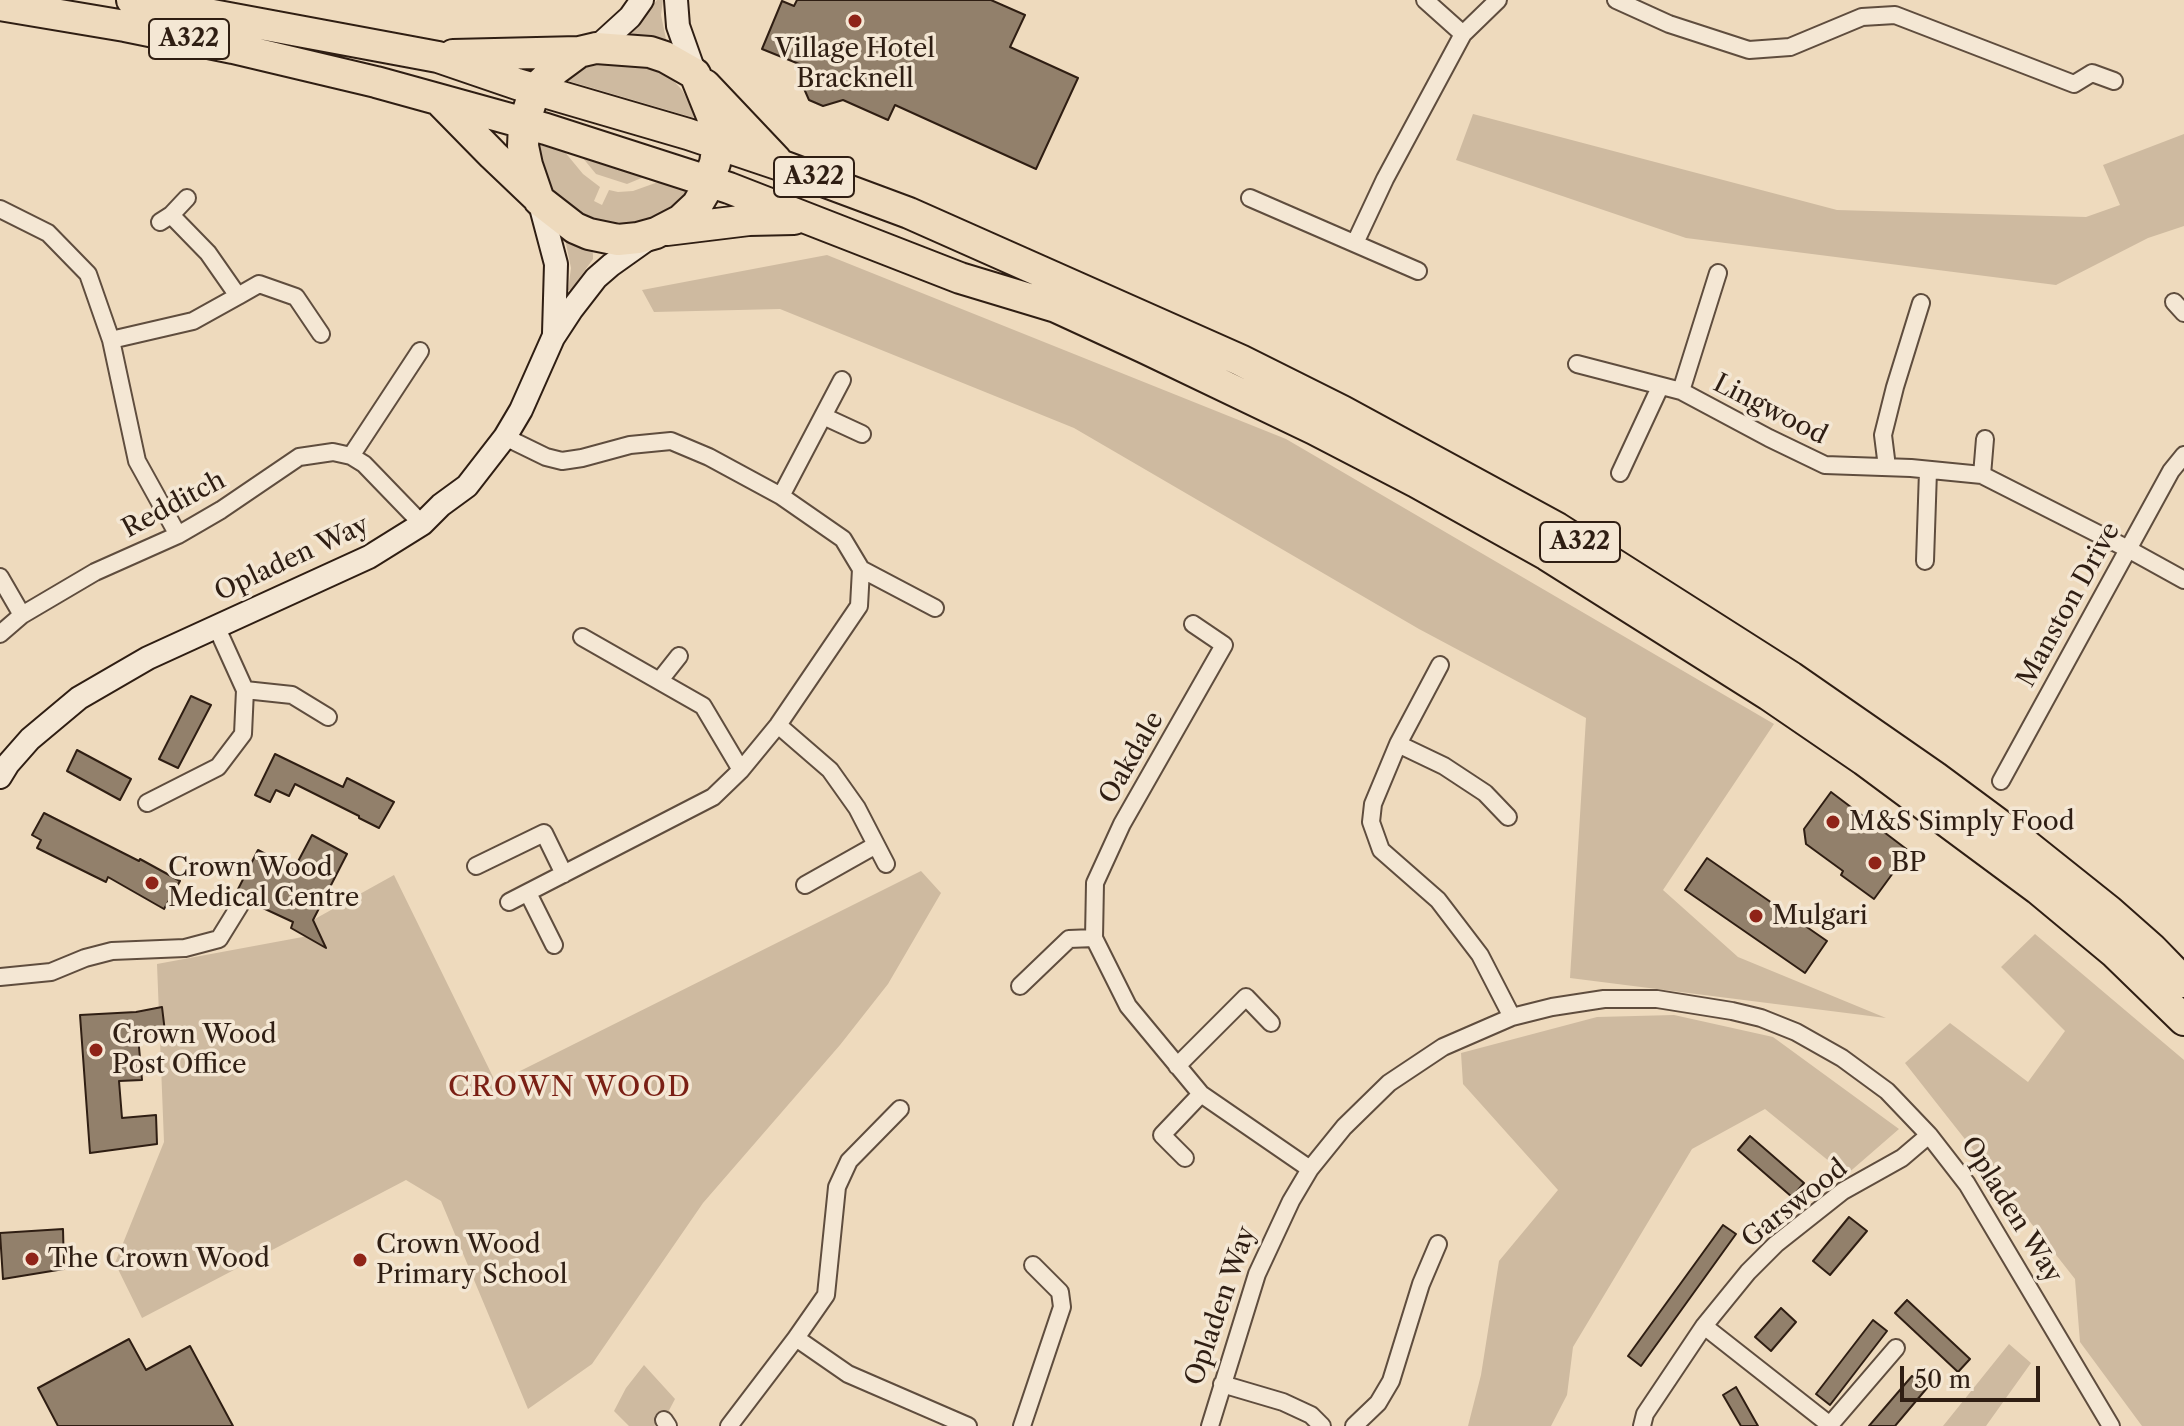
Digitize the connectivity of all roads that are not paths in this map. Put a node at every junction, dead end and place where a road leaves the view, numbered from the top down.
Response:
1 (132, 0) edge
2 (642, 0) edge
3 (676, 0) edge
4 (1425, 0) edge
5 (1498, 0) edge
6 (1616, 0) edge
7 (0, 5) edge
8 (1463, 34) junction
9 (587, 50) junction
10 (438, 57) junction
11 (697, 76) junction
12 (2114, 81) dead end
13 (535, 89) junction
14 (440, 100) junction
15 (524, 124) junction
16 (718, 144) junction
17 (780, 165) junction
18 (709, 181) junction
19 (187, 198) dead end
20 (1250, 198) dead end
21 (538, 199) junction
22 (0, 209) edge
23 (808, 219) junction
24 (660, 232) junction
25 (1355, 243) junction
26 (1418, 271) dead end
27 (1718, 273) dead end
28 (238, 296) junction
29 (1921, 303) dead end
30 (321, 334) dead end
31 (553, 338) junction
32 (111, 340) junction
33 (420, 351) dead end
34 (1577, 364) dead end
35 (842, 380) dead end
36 (1660, 387) junction
37 (1681, 391) junction
38 (823, 416) junction
39 (862, 434) dead end
40 (505, 437) junction
41 (1985, 439) dead end
42 (2184, 455) edge
43 (351, 456) junction
44 (1887, 467) junction
45 (1928, 471) junction
46 (1620, 473) dead end
47 (1982, 475) junction
48 (781, 496) junction
49 (422, 524) junction
50 (178, 535) junction
51 (2128, 549) junction
52 (1925, 561) dead end
53 (861, 569) junction
54 (0, 577) edge
55 (2184, 580) edge
56 (935, 608) dead end
57 (22, 615) junction
58 (1193, 624) dead end
59 (216, 626) junction
60 (0, 634) edge
61 (582, 637) dead end
62 (679, 656) dead end
63 (1440, 665) dead end
64 (660, 680) junction
65 (245, 690) junction
66 (328, 717) dead end
67 (778, 725) junction
68 (1398, 744) junction
69 (741, 770) junction
70 (0, 777) edge
71 (2001, 781) dead end
72 (147, 803) dead end
73 (1508, 817) dead end
74 (876, 845) junction
75 (886, 864) dead end
76 (476, 866) dead end
77 (564, 874) junction
78 (805, 885) dead end
79 (528, 893) junction
80 (509, 902) dead end
81 (240, 905) dead end
82 (1094, 938) junction
83 (554, 945) dead end
84 (0, 977) edge
85 (2184, 982) edge
86 (1020, 986) dead end
87 (1512, 1017) junction
88 (2184, 1020) edge
89 (1271, 1023) dead end
90 (1177, 1066) junction
91 (1201, 1094) junction
92 (900, 1109) dead end
93 (1929, 1135) junction
94 (1185, 1158) dead end
95 (1310, 1169) junction
96 (1438, 1244) dead end
97 (1033, 1265) dead end
98 (1704, 1326) junction
99 (796, 1338) junction
100 (1896, 1348) dead end
101 (1222, 1384) junction
102 (729, 1426) edge
103 (968, 1426) edge
104 (1022, 1426) edge
105 (1210, 1426) edge
106 (1322, 1426) edge
107 (1354, 1426) edge
108 (1642, 1426) edge
109 (1830, 1426) edge
110 (2111, 1426) edge

1 - 10 highway, A322
2 - 9 street
3 - 11 street
4 - 8 street
5 - 8 street
6 - 12 street
7 - 14 highway, A322
8 - 25 street
9 - 10 highway, A322
9 - 11 highway
9 - 13 highway
10 - 13 highway, A322
11 - 16 highway
11 - 17 highway, A322
13 - 15 highway
13 - 16 highway, A322
14 - 15 highway, A322
14 - 21 highway
15 - 18 highway, A322
15 - 21 highway
16 - 17 highway, A322
16 - 18 highway
17 - 85 highway, A322
18 - 23 highway, A322
18 - 24 highway
19 - 28 street
20 - 25 street
21 - 24 highway
21 - 31 street, Opladen Way
22 - 32 street
23 - 24 highway, A322
23 - 88 highway, A322
24 - 31 street, Opladen Way
25 - 26 street
27 - 37 street, Lingwood
28 - 30 street
28 - 32 street
29 - 44 street
31 - 40 street, Opladen Way
32 - 50 street
33 - 43 street
34 - 36 street, Lingwood
35 - 38 street
36 - 37 street, Lingwood
36 - 46 street
37 - 44 street, Lingwood
38 - 39 street
38 - 48 street
40 - 48 street
40 - 49 street, Opladen Way
41 - 47 street
42 - 51 street, Manston Drive
43 - 49 street
43 - 50 street, Redditch
44 - 45 street, Lingwood
45 - 47 street, Lingwood
45 - 52 street
47 - 51 street, Lingwood
48 - 53 street
49 - 59 street, Opladen Way
50 - 57 street, Redditch
51 - 55 street, Lingwood
51 - 71 street, Manston Drive
53 - 56 street
53 - 67 street
54 - 57 street
57 - 60 street, Redditch
58 - 82 street, Oakdale
59 - 65 street
59 - 70 street, Opladen Way
61 - 64 street
62 - 64 street
63 - 68 street
64 - 69 street
65 - 66 street
65 - 72 street
67 - 69 street
67 - 74 street
68 - 73 street
68 - 87 street
69 - 77 street
74 - 75 street
74 - 78 street
76 - 77 street
77 - 79 street
79 - 80 street
79 - 83 street
81 - 84 street
82 - 86 street
82 - 90 street, Oakdale
87 - 93 street, Opladen Way
87 - 95 street, Opladen Way
89 - 90 street
90 - 91 street, Oakdale
91 - 94 street
91 - 95 street, Oakdale
92 - 99 street
93 - 98 street, Garswood
93 - 110 street, Opladen Way
95 - 101 street, Opladen Way
96 - 107 street
97 - 104 street
98 - 108 street, Garswood
98 - 109 street
99 - 102 street
99 - 103 street
100 - 109 street
101 - 105 street, Opladen Way
101 - 106 street

